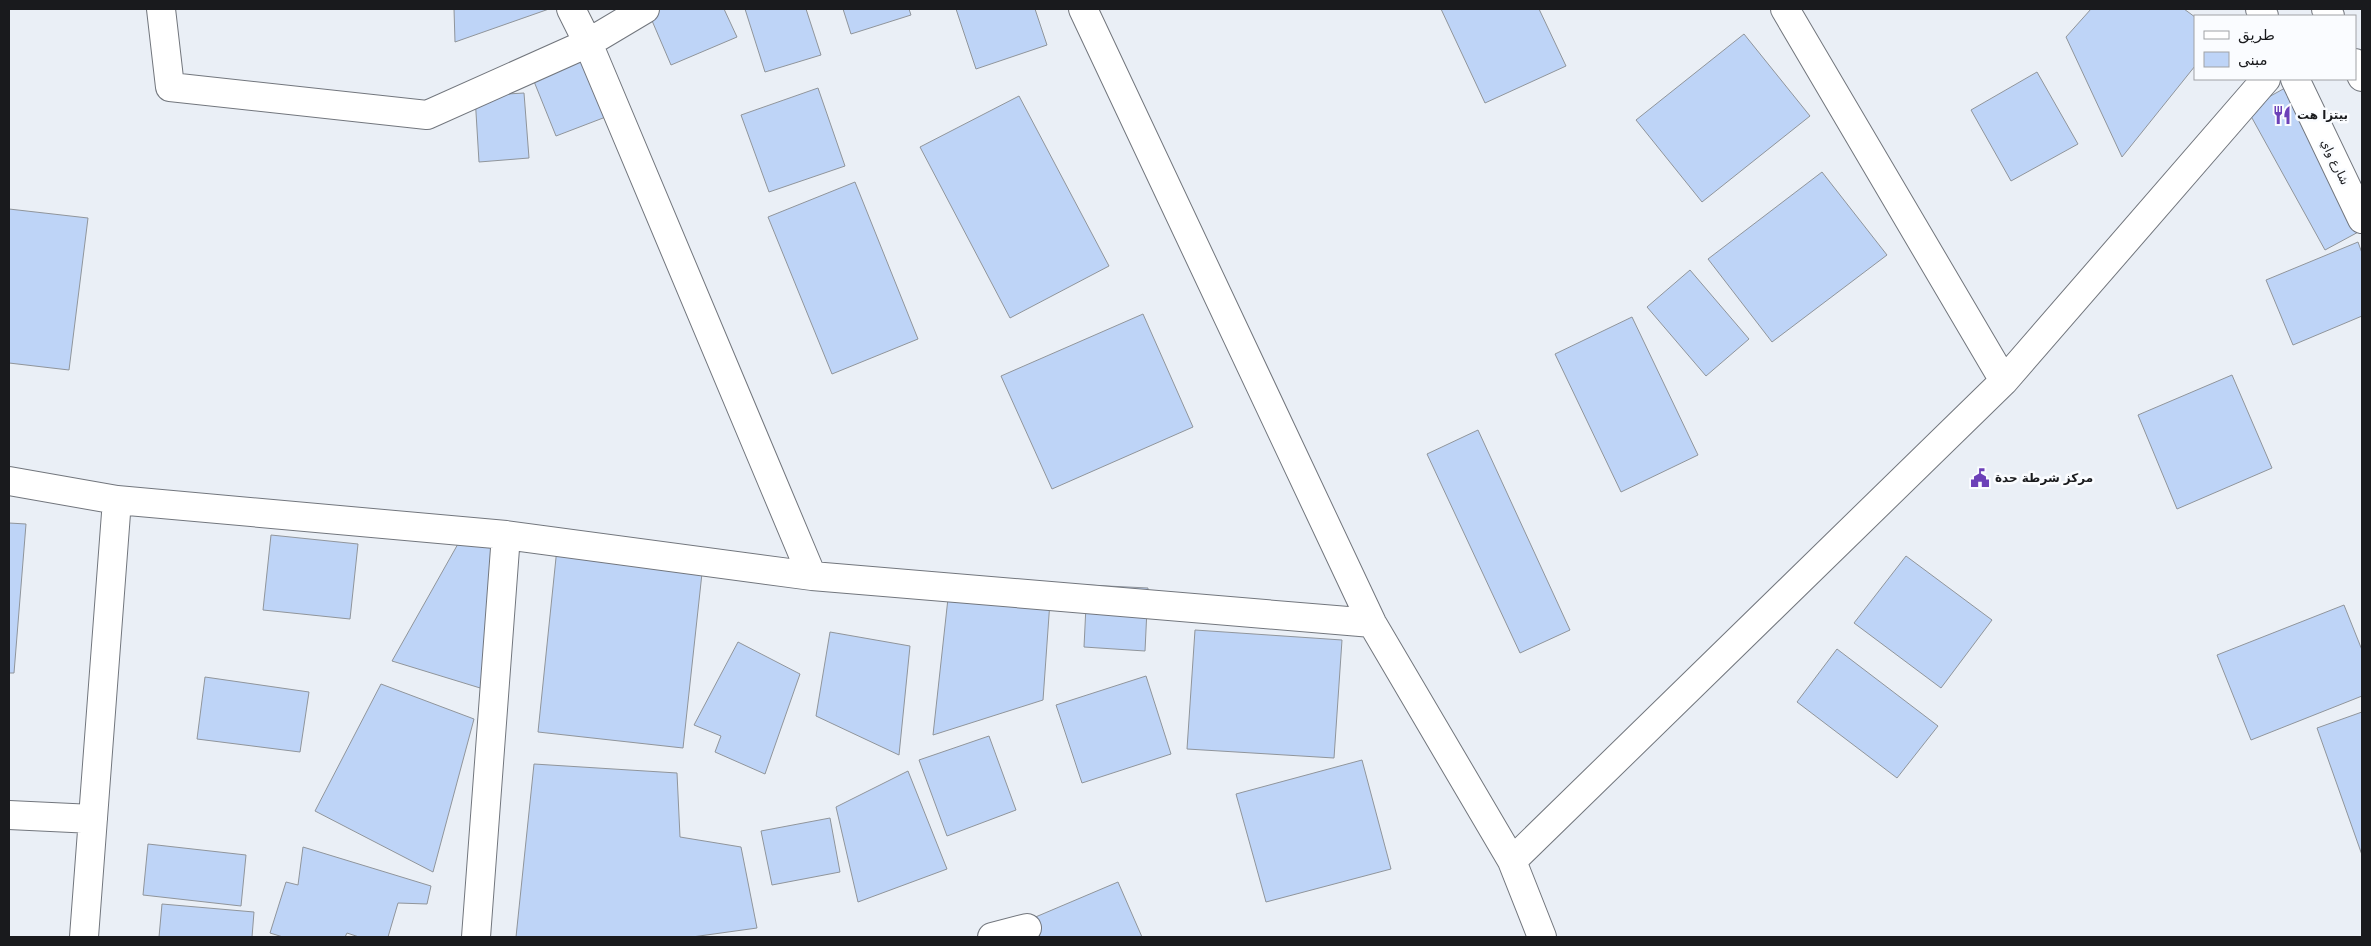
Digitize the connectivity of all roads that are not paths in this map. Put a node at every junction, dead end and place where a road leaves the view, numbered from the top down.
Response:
1 (161, 9) edge
2 (571, 9) edge
3 (645, 9) edge
4 (1083, 9) edge
5 (1785, 9) edge
6 (588, 43) junction
7 (2356, 65) edge
8 (2362, 77) edge
9 (2265, 80) edge
10 (2295, 80) edge
11 (2362, 219) edge
12 (2004, 381) junction
13 (9, 481) edge
14 (118, 500) junction
15 (506, 535) junction
16 (812, 576) junction
17 (1372, 623) junction
18 (9, 815) edge
19 (94, 819) junction
20 (1512, 861) junction
21 (1027, 928) dead end
22 (84, 937) edge
23 (476, 937) edge
24 (992, 937) edge
25 (1542, 937) edge

1 - 6 street
2 - 6 street
3 - 6 street
4 - 17 street
5 - 12 street
6 - 16 street
7 - 8 street
9 - 12 street
10 - 11 street, شارع واي
12 - 20 street
13 - 14 street
14 - 15 street
14 - 19 street
15 - 16 street
15 - 23 street
16 - 17 street
17 - 20 street
18 - 19 street
19 - 22 street
20 - 25 street
21 - 24 street

